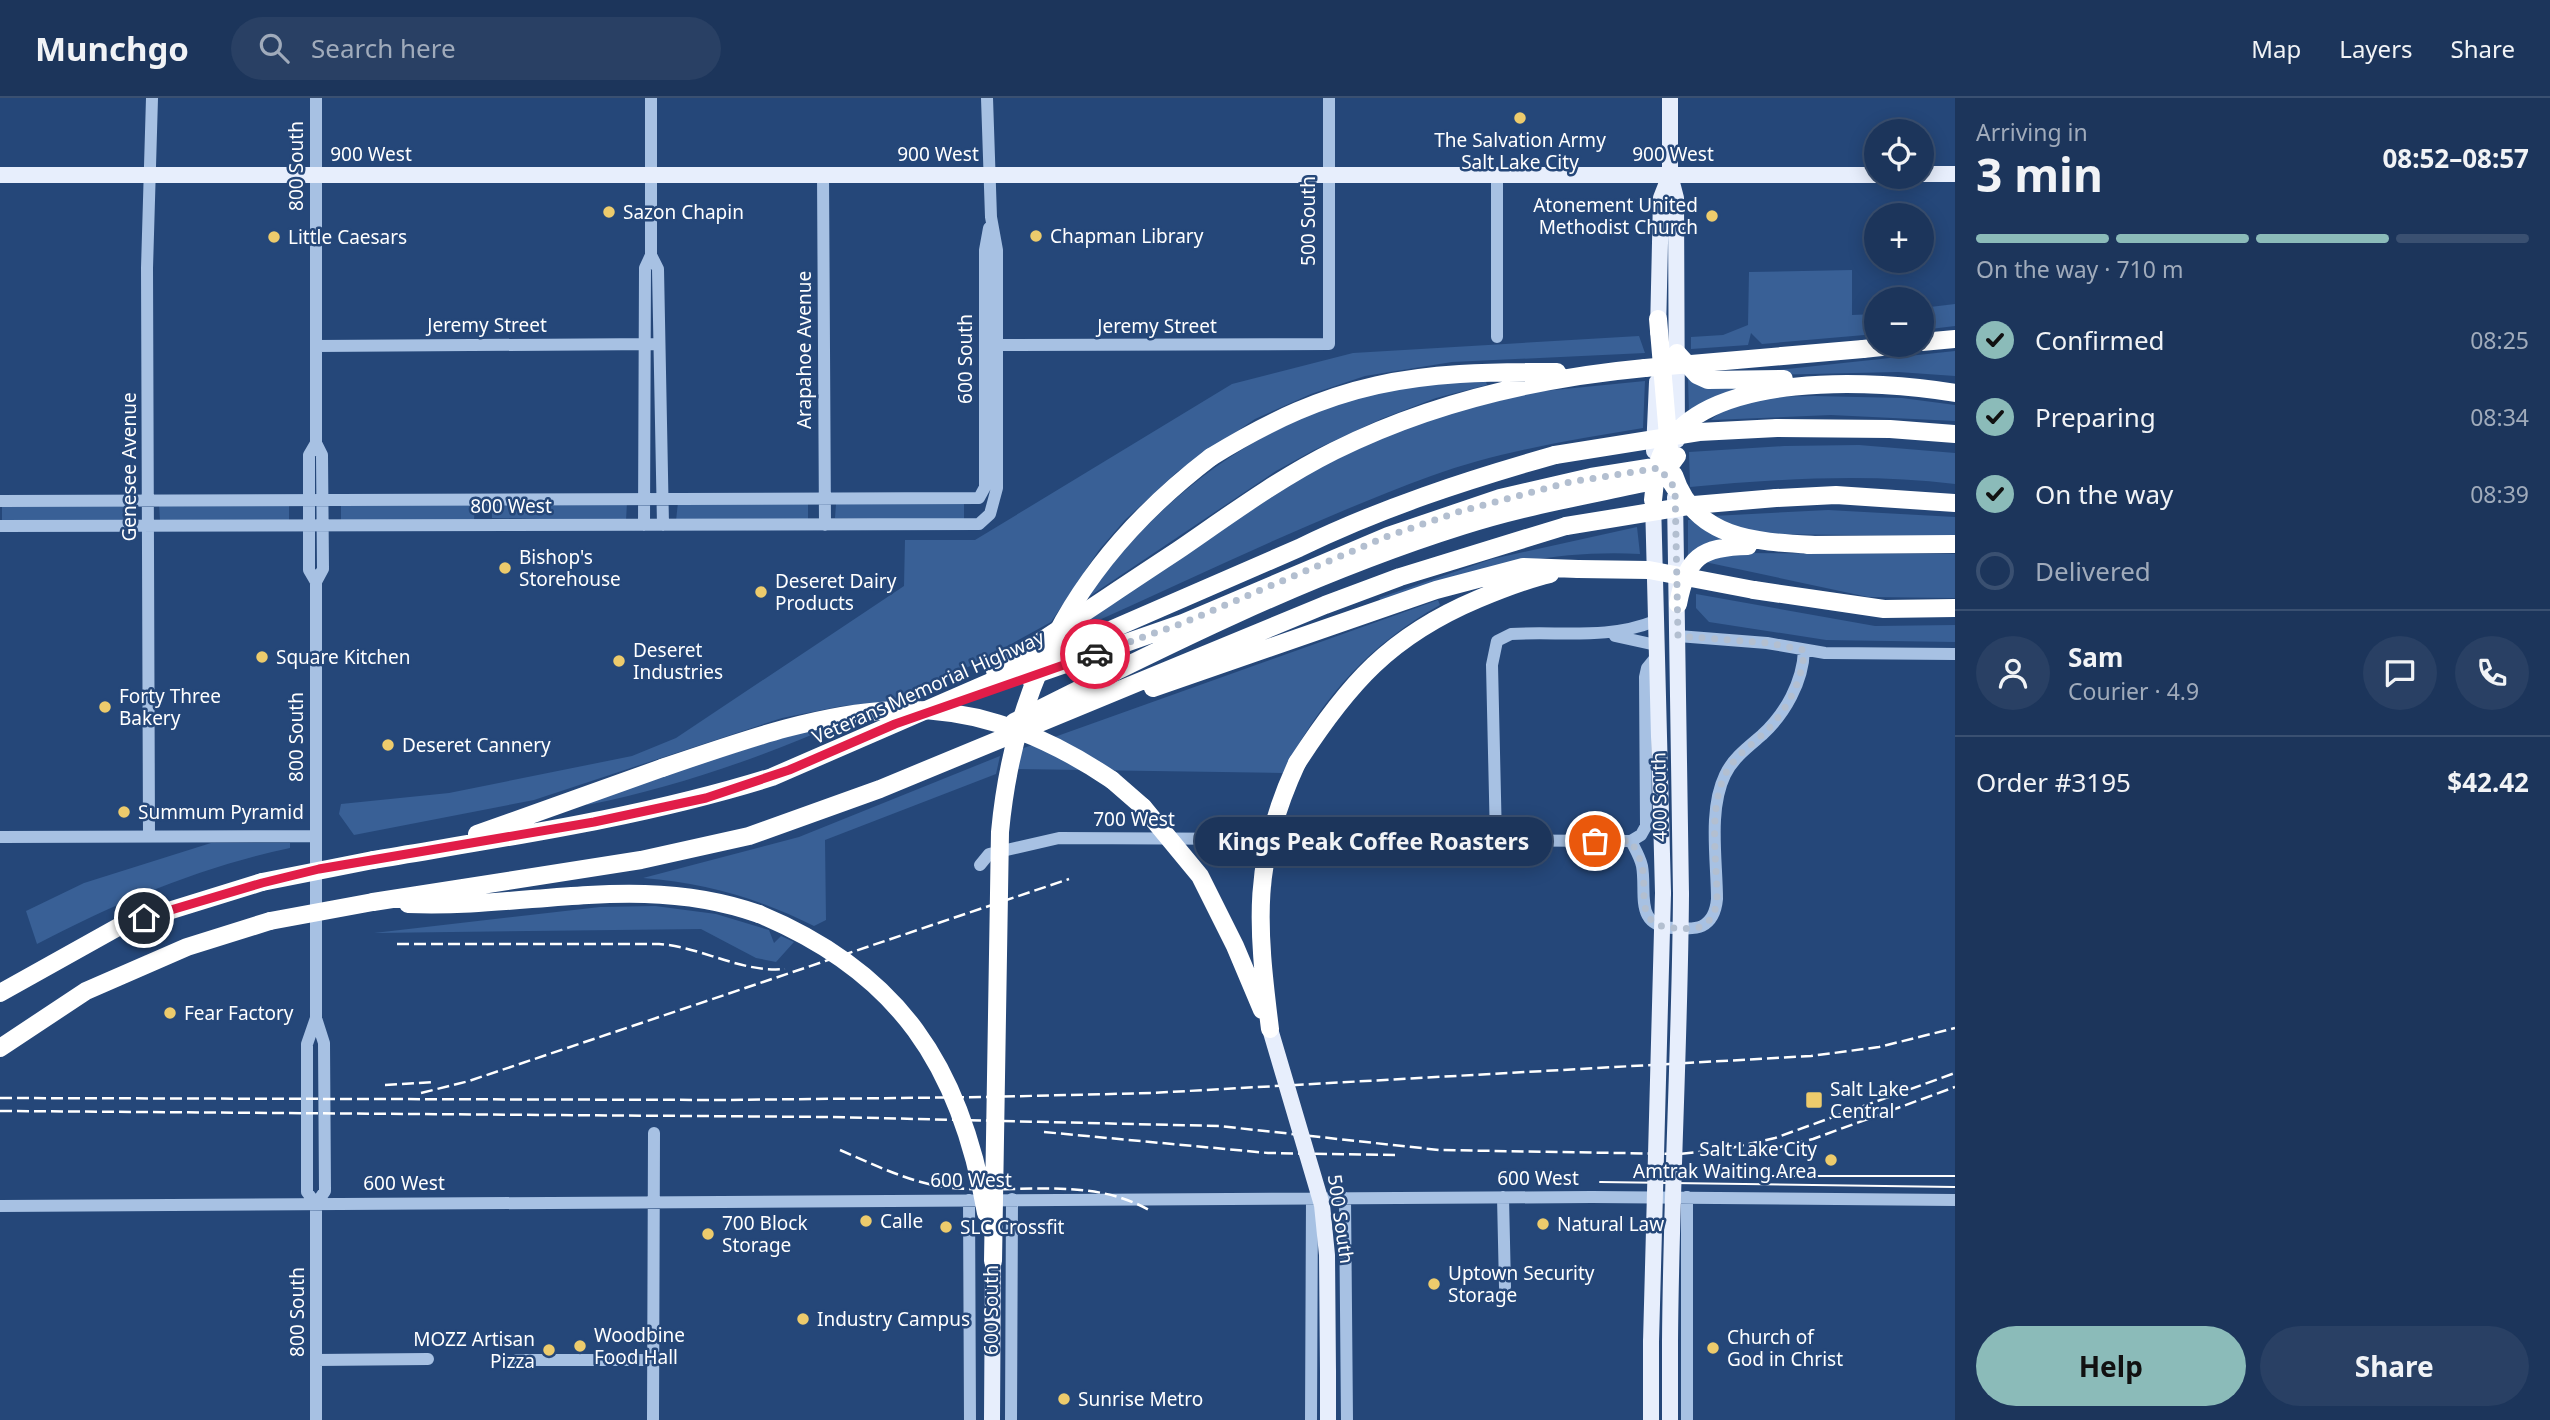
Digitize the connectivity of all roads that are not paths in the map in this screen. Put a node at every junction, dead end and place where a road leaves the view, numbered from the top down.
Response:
1 (152, 98) edge
2 (316, 98) edge
3 (652, 98) edge
4 (987, 98) edge
5 (1329, 98) edge
6 (1670, 98) edge
7 (150, 174) junction
8 (651, 174) junction
9 (823, 174) junction
10 (990, 174) junction
11 (1329, 174) junction
12 (1497, 174) junction
13 (1864, 174) edge
14 (1934, 174) edge
15 (1955, 174) edge
16 (0, 175) edge
17 (316, 175) junction
18 (1670, 175) junction
19 (1658, 319) junction
20 (1497, 337) dead end
21 (1955, 339) edge
22 (1934, 341) edge
23 (652, 344) junction
24 (1329, 344) joint
25 (991, 345) junction
26 (316, 346) junction
27 (1864, 349) edge
28 (1677, 352) junction
29 (1595, 372) junction
30 (1808, 385) junction
31 (1955, 393) edge
32 (645, 425) junction
33 (659, 425) junction
34 (1955, 434) edge
35 (316, 443) junction
36 (1666, 466) junction
37 (997, 488) joint
38 (979, 498) joint
39 (148, 499) junction
40 (823, 499) junction
41 (309, 500) junction
42 (323, 500) junction
43 (645, 500) junction
44 (661, 500) junction
45 (1653, 500) joint
46 (0, 501) edge
47 (1955, 503) edge
48 (309, 525) junction
49 (323, 525) junction
50 (644, 525) junction
51 (663, 525) junction
52 (825, 525) junction
53 (0, 526) edge
54 (148, 526) junction
55 (1955, 544) edge
56 (1817, 545) junction
57 (1578, 569) junction
58 (316, 582) junction
59 (1678, 604) junction
60 (1955, 608) edge
61 (1655, 621) junction
62 (1604, 634) junction
63 (1678, 636) junction
64 (1804, 650) junction
65 (1656, 651) junction
66 (1955, 654) edge
67 (951, 699) junction
68 (895, 724) junction
69 (998, 740) junction
70 (880, 789) junction
71 (149, 836) junction
72 (316, 836) junction
73 (0, 837) edge
74 (1496, 840) junction
75 (1631, 841) junction
76 (440, 848) junction
77 (980, 865) dead end
78 (373, 902) junction
79 (0, 993) edge
80 (1270, 1029) junction
81 (0, 1048) edge
82 (654, 1133) dead end
83 (1503, 1197) junction
84 (1687, 1197) junction
85 (1312, 1198) junction
86 (1345, 1198) junction
87 (1951, 1198) edge
88 (1012, 1199) junction
89 (969, 1200) junction
90 (654, 1201) junction
91 (316, 1204) junction
92 (0, 1206) edge
93 (993, 1261) junction
94 (1504, 1287) dead end
95 (428, 1359) dead end
96 (316, 1360) junction
97 (516, 1360) dead end
98 (653, 1360) junction
99 (316, 1420) edge
100 (653, 1420) edge
101 (970, 1420) edge
102 (992, 1420) edge
103 (1011, 1420) edge
104 (1311, 1420) edge
105 (1328, 1420) edge
106 (1347, 1420) edge
107 (1651, 1420) edge
108 (1670, 1420) edge
109 (1687, 1420) edge

1 - 7 street, Genesee Avenue
2 - 17 street, 800 South
3 - 8 street
4 - 10 street, 600 South
5 - 11 street, 500 South
6 - 18 main road, 400 South
7 - 16 main road, 900 West
7 - 17 main road, 900 West
7 - 39 street, Genesee Avenue
8 - 9 main road, 900 West
8 - 17 main road, 900 West
8 - 23 street
9 - 10 main road, 900 West
9 - 40 street, Arapahoe Avenue
10 - 11 main road, 900 West
10 - 25 street, 600 South
11 - 12 main road, 900 West
11 - 24 street, 500 South
12 - 18 main road, 900 West
12 - 20 street
13 - 18 main road, 900 West
14 - 15 main road
17 - 26 street, 800 South
18 - 19 main road, 400 South
18 - 28 main road, 400 South
19 - 36 main road, 400 South
19 - 36 highway
21 - 22 highway
23 - 26 street, Jeremy Street
23 - 32 street
23 - 33 street
24 - 25 street, Jeremy Street
25 - 37 street, 600 South
25 - 38 street, 600 South
26 - 35 street, 800 South
27 - 29 highway, bridge
28 - 30 highway
28 - 36 main road, 400 South
29 - 67 highway
29 - 93 highway, bridge
30 - 31 highway
30 - 36 highway
32 - 33 street
32 - 43 street
33 - 44 street
34 - 67 highway, Veterans Memorial Highway, bridge
35 - 41 street, 800 South
35 - 42 street, 800 South
36 - 45 highway
36 - 56 highway
36 - 59 main road, 400 South
36 - 68 highway
36 - 70 highway
37 - 52 street, 800 West
38 - 40 street, 800 West
39 - 41 street, 800 West
39 - 46 street, 800 West
39 - 54 street, Genesee Avenue
40 - 44 street, 800 West
40 - 52 street, Arapahoe Avenue
41 - 42 street, 800 West
41 - 48 street, 800 South
42 - 43 street, 800 West
42 - 49 street, 800 South
43 - 44 street, 800 West
43 - 50 street
44 - 51 street
45 - 61 main road, 400 South
47 - 69 highway, bridge
48 - 49 street, 800 West
48 - 54 street, 800 West
48 - 58 street, 800 South
49 - 50 street, 800 West
49 - 58 street, 800 South
50 - 51 street, 800 West
51 - 52 street, 800 West
53 - 54 street, 800 West
54 - 71 street, Genesee Avenue
55 - 56 highway
56 - 59 highway
57 - 60 highway, bridge
57 - 69 highway
57 - 80 highway, bridge
58 - 72 street, 800 South
59 - 63 main road, 400 South
61 - 62 street
61 - 65 main road, 400 South
62 - 65 street
62 - 74 street
63 - 64 street
63 - 108 main road, 400 South, bridge
64 - 66 street
64 - 75 street, 400 South
65 - 75 street, 400 South
65 - 107 main road, 400 South, bridge
67 - 68 highway, Veterans Memorial Highway
68 - 76 highway, Veterans Memorial Highway
69 - 70 highway
70 - 78 highway
71 - 72 street
71 - 73 street
72 - 91 street, 800 South
74 - 75 street, 700 West
74 - 77 street, 700 West
76 - 79 highway, Veterans Memorial Highway, bridge
76 - 80 highway, bridge
78 - 81 highway, bridge
78 - 93 highway, bridge
80 - 105 main road, 500 South, bridge
82 - 90 street
83 - 84 street, 600 West
83 - 86 street, 600 West
83 - 94 street
84 - 87 street, 600 West
84 - 109 street
85 - 86 street, 600 West
85 - 88 street, 600 West
85 - 104 street, 500 South
86 - 106 street, 500 South
88 - 89 street, 600 West
88 - 103 street, 600 South
89 - 90 street, 600 West
89 - 101 street, 600 South
90 - 91 street, 600 West
90 - 98 street
91 - 92 street, 600 West
91 - 96 street, 800 South
93 - 102 main road, 600 South
95 - 96 street
96 - 99 street, 800 South
97 - 98 street
98 - 100 street

